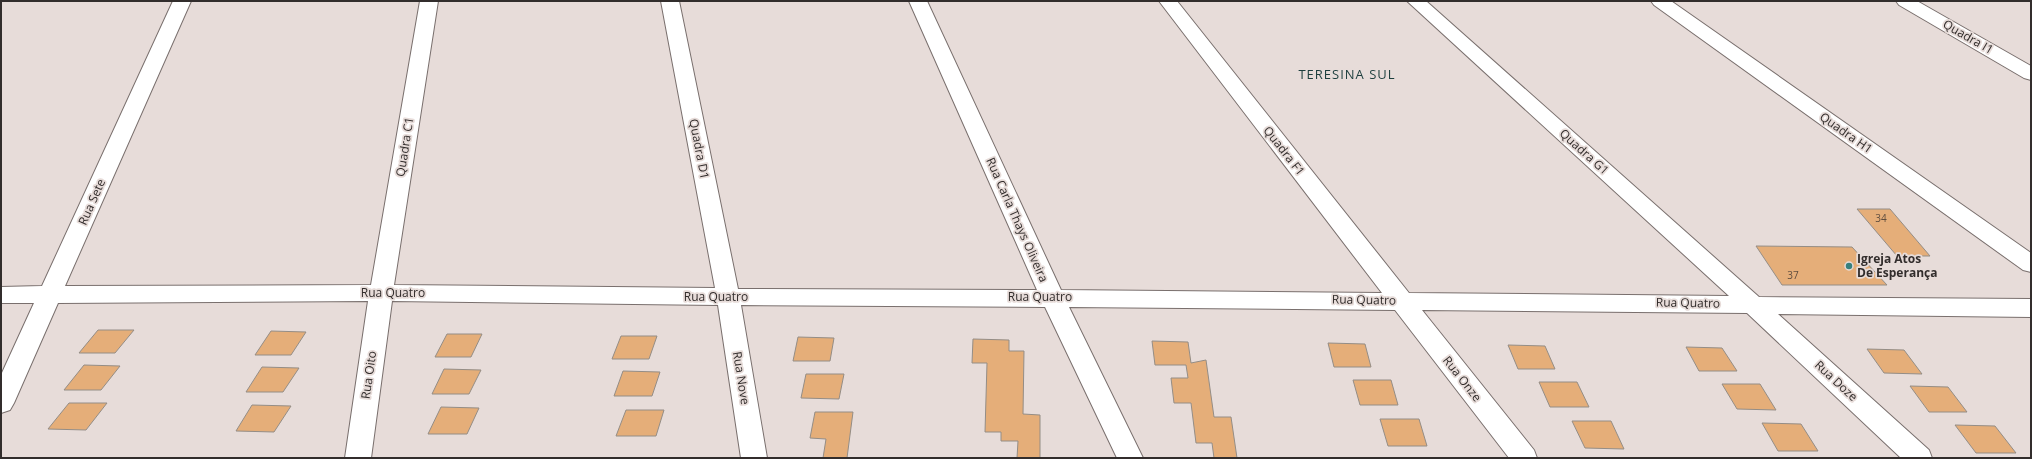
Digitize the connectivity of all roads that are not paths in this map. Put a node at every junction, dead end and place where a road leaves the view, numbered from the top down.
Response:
1 (182, 1) edge
2 (430, 1) edge
3 (670, 1) edge
4 (918, 1) edge
5 (1168, 1) edge
6 (1416, 1) edge
7 (1660, 1) edge
8 (1905, 1) edge
9 (2031, 74) edge
10 (2031, 264) edge
11 (381, 293) junction
12 (1, 295) edge
13 (50, 295) junction
14 (728, 297) junction
15 (1052, 297) junction
16 (1401, 301) junction
17 (1752, 304) junction
18 (2031, 308) edge
19 (1, 403) edge
20 (358, 458) edge
21 (754, 458) edge
22 (1130, 458) edge
23 (1524, 458) edge
24 (1920, 458) edge

1 - 13 street, Rua Sete
2 - 11 street, Quadra C1
3 - 14 street, Quadra D1
4 - 15 street, Rua Carla Thays Oliveira
5 - 16 street, Quadra F1
6 - 17 street, Quadra G1
7 - 10 street, Quadra H1
8 - 9 street, Quadra I1
11 - 13 street, Rua Quatro
11 - 14 street, Rua Quatro
11 - 20 street, Rua Oito
12 - 13 street, Rua Quatro
13 - 19 street, Rua Sete
14 - 15 street, Rua Quatro
14 - 21 street, Rua Nove
15 - 16 street, Rua Quatro
15 - 22 street, Rua Carla Thays Oliveira
16 - 17 street, Rua Quatro
16 - 23 street, Rua Onze
17 - 18 street, Rua Quatro
17 - 24 street, Rua Doze

